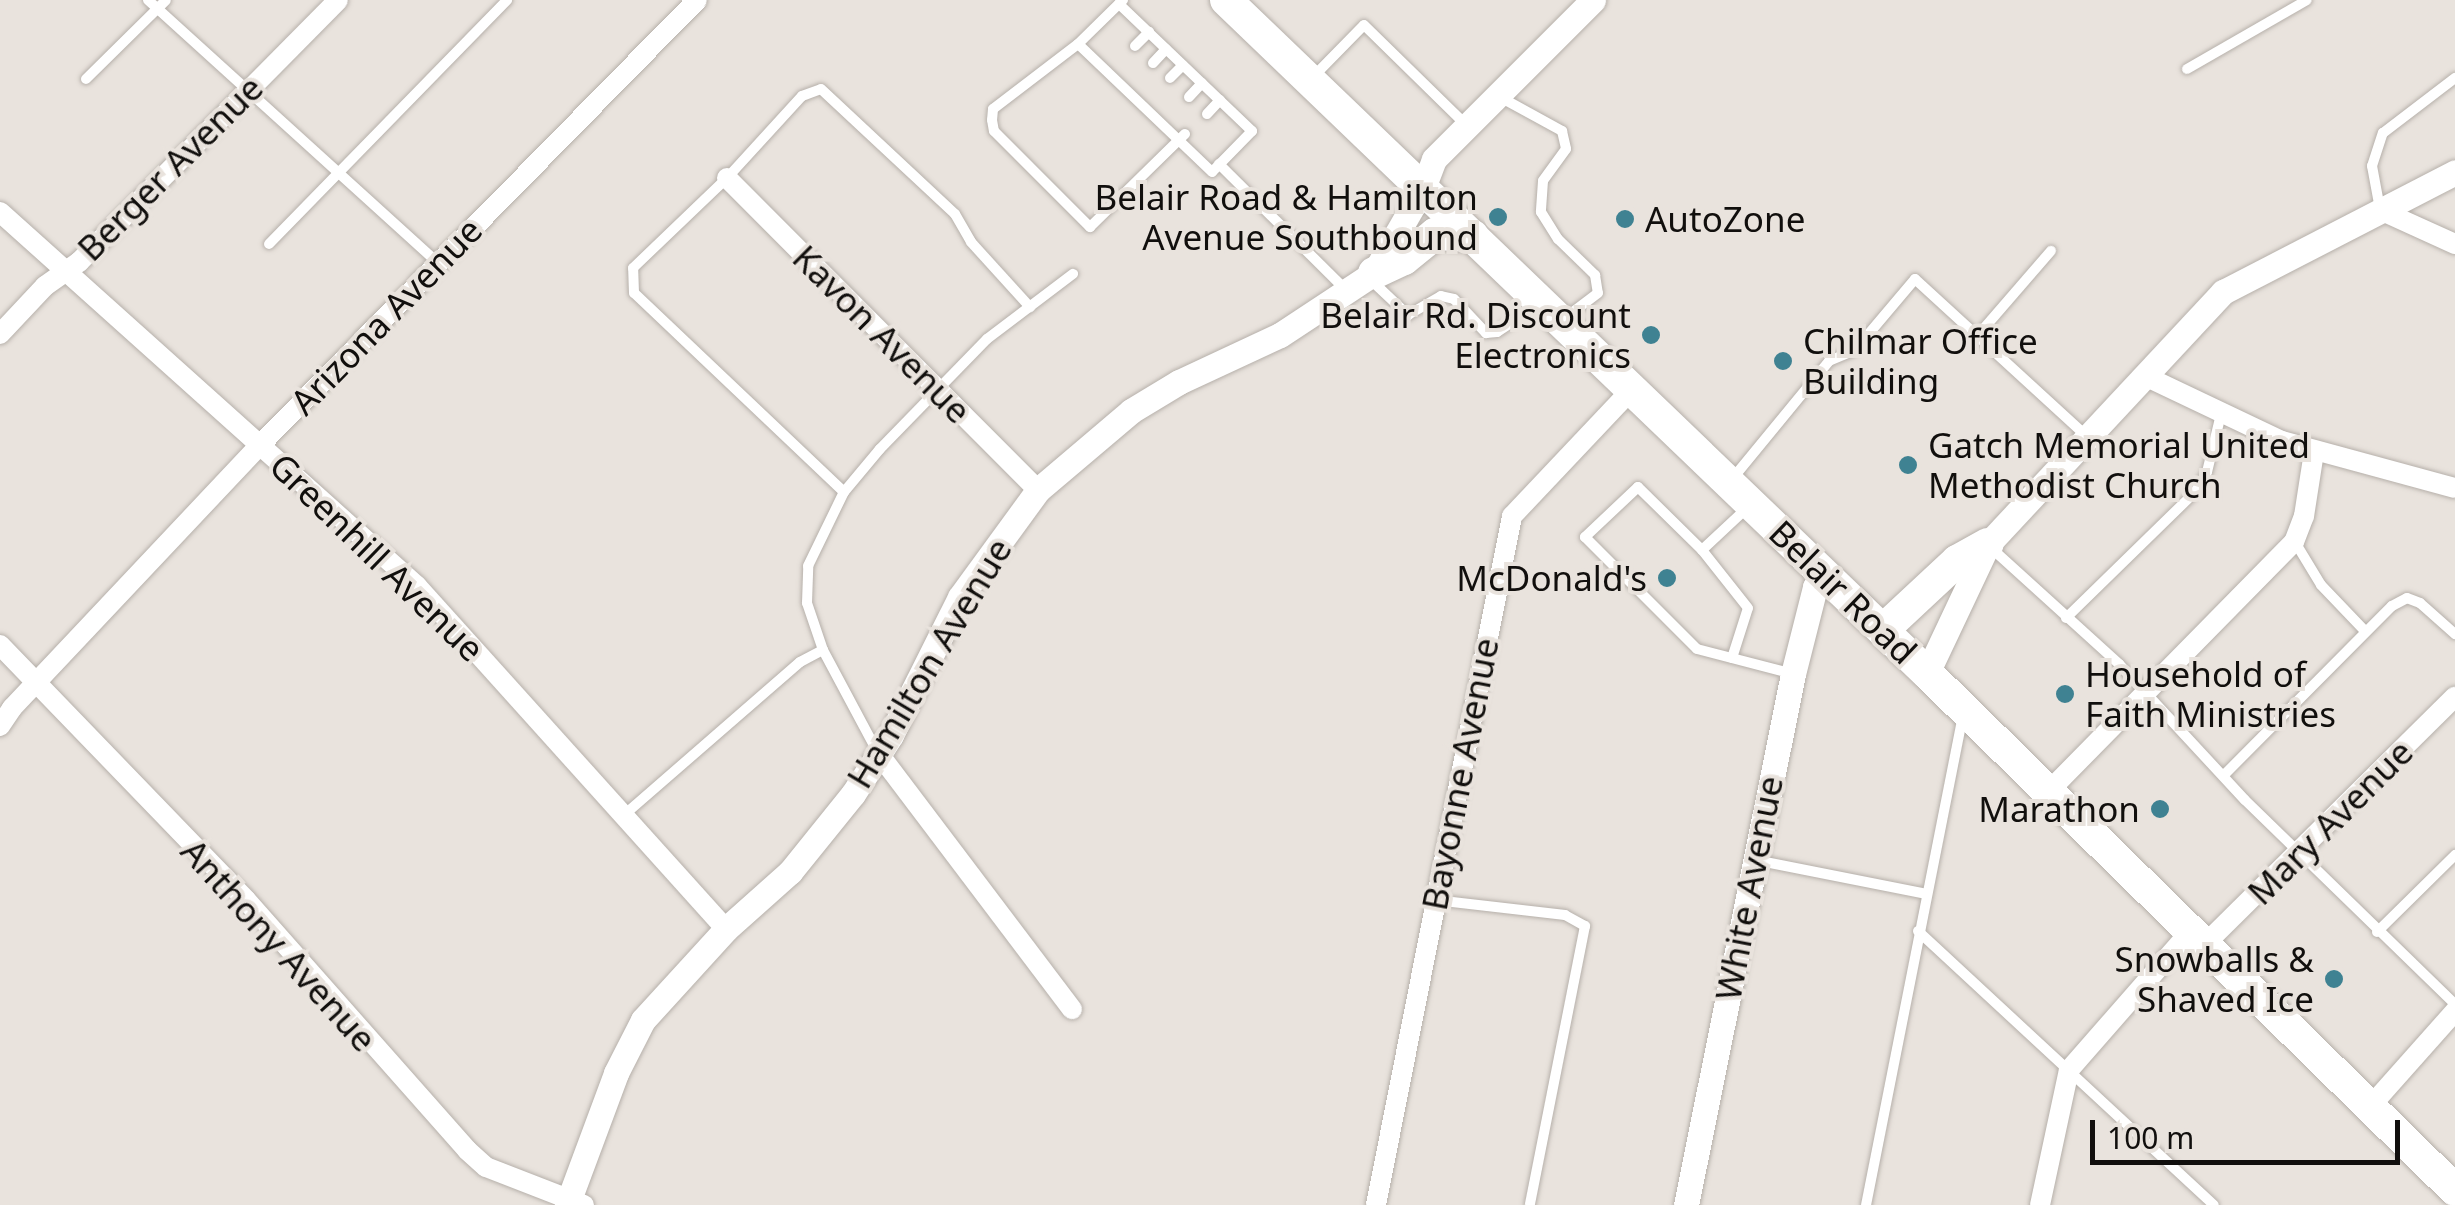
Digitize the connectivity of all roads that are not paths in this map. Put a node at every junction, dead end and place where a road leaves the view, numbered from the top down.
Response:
1 (148, 0) edge
2 (338, 0) edge
3 (508, 0) edge
4 (697, 0) edge
5 (1593, 0) edge
6 (2307, 0) edge
7 (1121, 2) edge
8 (1232, 2) edge
9 (162, 4) edge
10 (1149, 32) junction
11 (1078, 44) junction
12 (1135, 46) dead end
13 (1166, 49) junction
14 (1153, 62) dead end
15 (1184, 65) junction
16 (2187, 69) dead end
17 (1170, 78) dead end
18 (2455, 78) edge
19 (86, 79) dead end
20 (1310, 80) junction
21 (1202, 83) junction
22 (247, 92) junction
23 (1189, 97) dead end
24 (1499, 97) junction
25 (1220, 100) junction
26 (1206, 114) dead end
27 (1468, 127) junction
28 (1182, 137) junction
29 (1219, 164) junction
30 (339, 172) junction
31 (2455, 172) edge
32 (727, 178) junction
33 (1423, 188) junction
34 (2380, 210) junction
35 (0, 212) edge
36 (1473, 236) junction
37 (270, 244) dead end
38 (2455, 244) edge
39 (2050, 251) dead end
40 (436, 262) junction
41 (62, 272) junction
42 (1073, 274) dead end
43 (1363, 280) junction
44 (1030, 307) junction
45 (1552, 312) junction
46 (0, 334) edge
47 (1980, 334) junction
48 (2147, 377) junction
49 (936, 389) junction
50 (1632, 389) junction
51 (2220, 414) junction
52 (2088, 439) junction
53 (262, 444) junction
54 (2314, 452) junction
55 (2455, 488) edge
56 (1038, 490) junction
57 (844, 492) junction
58 (1740, 493) junction
59 (2294, 542) junction
60 (1988, 544) junction
61 (1702, 550) junction
62 (1826, 576) junction
63 (2066, 618) junction
64 (1883, 630) junction
65 (2365, 631) junction
66 (2455, 634) edge
67 (0, 645) edge
68 (823, 650) junction
69 (1732, 658) junction
70 (1927, 673) junction
71 (1793, 674) junction
72 (35, 684) junction
73 (2147, 694) junction
74 (2455, 697) edge
75 (1964, 710) junction
76 (0, 726) edge
77 (878, 754) junction
78 (2224, 775) junction
79 (2048, 792) junction
80 (623, 815) junction
81 (2302, 852) junction
82 (2455, 855) edge
83 (1754, 860) junction
84 (1926, 894) junction
85 (1434, 900) junction
86 (726, 929) junction
87 (1918, 931) junction
88 (2377, 932) junction
89 (2197, 938) junction
90 (2455, 1008) edge
91 (1072, 1009) dead end
92 (2069, 1070) junction
93 (2370, 1108) junction
94 (2455, 1190) edge
95 (573, 1203) edge
96 (1376, 1205) edge
97 (1530, 1205) edge
98 (1686, 1205) edge
99 (1866, 1205) edge
100 (2040, 1205) edge
101 (2214, 1205) edge

1 - 9 lane
2 - 22 street, Berger Avenue
3 - 30 lane
4 - 40 street, Arizona Avenue
5 - 24 street, Hamilton Avenue
6 - 16 lane
7 - 10 lane
7 - 11 lane
8 - 20 main road, Belair Road
9 - 19 lane
9 - 22 lane
10 - 12 lane
10 - 13 lane
11 - 28 lane
11 - 28 lane
13 - 14 lane
13 - 15 lane
15 - 17 lane
15 - 21 lane
18 - 34 lane
20 - 27 lane
20 - 33 main road, Belair Road
21 - 23 lane
21 - 25 lane
22 - 30 lane
22 - 41 street, Berger Avenue
24 - 27 street, Hamilton Avenue
24 - 45 lane
25 - 26 lane
25 - 29 lane
27 - 33 street, Hamilton Avenue
28 - 29 lane
29 - 43 lane
30 - 37 lane
30 - 40 lane
31 - 34 street
32 - 44 lane
32 - 49 street, Kavon Avenue
32 - 57 lane
33 - 36 main road, Belair Road
33 - 43 street, Hamilton Avenue
34 - 38 street
34 - 48 street
35 - 41 street, Greenhill Avenue
36 - 43 main road
36 - 45 main road, Belair Road
39 - 47 lane
40 - 53 street, Arizona Avenue
41 - 46 street, Berger Avenue
41 - 53 street, Greenhill Avenue
42 - 44 lane
43 - 45 lane
43 - 56 street, Hamilton Avenue
44 - 49 lane
45 - 50 main road, Belair Road
47 - 52 lane
47 - 58 lane
48 - 51 street
48 - 52 street
49 - 56 street, Kavon Avenue
49 - 57 lane
50 - 58 main road, Belair Road
50 - 85 street, Bayonne Avenue
51 - 54 street
51 - 63 lane
52 - 60 street
53 - 72 street, Arizona Avenue
53 - 80 street, Greenhill Avenue
54 - 55 street
54 - 59 street
56 - 77 street, Hamilton Avenue
57 - 68 lane
58 - 61 lane
58 - 62 main road, Belair Road
59 - 65 lane
59 - 73 street
60 - 63 lane
60 - 64 main road
60 - 70 street
61 - 69 lane
61 - 69 lane
62 - 64 main road, Belair Road
62 - 71 street, White Avenue
63 - 73 lane
64 - 70 main road, Belair Road
65 - 66 lane
65 - 78 lane
67 - 72 street, Anthony Avenue
68 - 77 lane
68 - 80 lane
69 - 71 lane
70 - 75 main road, Belair Road
71 - 83 street, White Avenue
72 - 76 street, Arizona Avenue
72 - 95 street, Anthony Avenue
73 - 78 lane
73 - 79 street
74 - 81 street, Mary Avenue
75 - 79 main road, Belair Road
75 - 84 lane
77 - 86 street, Hamilton Avenue
77 - 91 street
78 - 81 lane
79 - 89 main road, Belair Road
80 - 86 street, Greenhill Avenue
81 - 88 lane
81 - 89 street, Mary Avenue
82 - 88 lane
83 - 84 lane
83 - 98 street, White Avenue
84 - 87 lane
85 - 96 street, Bayonne Avenue
85 - 97 lane
86 - 95 street, Hamilton Avenue
87 - 92 lane
87 - 99 lane
88 - 90 lane
89 - 92 street, Mary Avenue
89 - 93 main road, Belair Road
90 - 93 street
92 - 100 street, Mary Avenue
92 - 101 lane
93 - 94 main road, Belair Road

